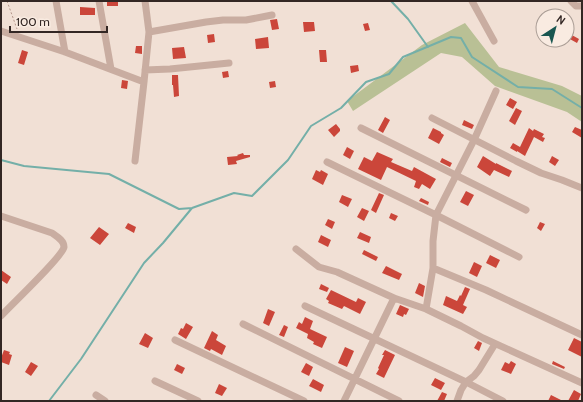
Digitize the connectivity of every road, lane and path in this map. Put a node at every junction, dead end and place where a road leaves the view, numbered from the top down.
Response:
1 (7, 1) edge
2 (56, 1) edge
3 (99, 1) edge
4 (145, 1) edge
5 (472, 1) edge
6 (571, 1) edge
7 (582, 6) edge
8 (272, 15) dead end
9 (1, 31) edge
10 (149, 32) junction
11 (20, 38) junction
12 (494, 41) dead end
13 (65, 52) junction
14 (229, 63) dead end
15 (111, 69) junction
16 (145, 70) junction
17 (144, 82) junction
18 (496, 91) dead end
19 (432, 118) dead end
20 (361, 128) dead end
21 (474, 140) junction
22 (135, 161) dead end
23 (327, 162) dead end
24 (456, 176) junction
25 (582, 188) edge
26 (526, 210) dead end
27 (436, 215) junction
28 (1, 216) edge
29 (296, 249) dead end
30 (518, 257) dead end
31 (433, 268) junction
32 (394, 298) junction
33 (305, 306) dead end
34 (5, 309) edge
35 (426, 309) junction
36 (1, 316) edge
37 (243, 324) dead end
38 (582, 335) edge
39 (374, 339) junction
40 (175, 340) dead end
41 (495, 344) junction
42 (355, 379) junction
43 (155, 382) dead end
44 (466, 382) junction
45 (582, 383) edge
46 (96, 395) dead end
47 (106, 401) edge
48 (198, 401) edge
49 (304, 401) edge
50 (344, 401) edge
51 (399, 401) edge
52 (457, 401) edge
53 (503, 401) edge

1 - 11 path
2 - 13 street
3 - 15 street
4 - 10 street
5 - 12 street
6 - 7 street
8 - 10 street
9 - 11 street
10 - 16 street
11 - 13 street
13 - 15 street
14 - 16 street
15 - 17 street
16 - 17 street
17 - 22 street
18 - 21 street
19 - 21 street
20 - 24 street
21 - 24 street
21 - 25 street
23 - 27 street
24 - 26 street
24 - 27 street
27 - 30 street
27 - 31 street
28 - 34 street
29 - 32 street
31 - 35 street
31 - 38 street
32 - 35 street
32 - 39 street
33 - 39 street
34 - 36 street
35 - 41 street
37 - 42 street
39 - 42 street
39 - 44 street
40 - 49 street
41 - 44 street
41 - 45 street
42 - 50 street
42 - 51 street
43 - 48 street
44 - 52 street
44 - 53 street
46 - 47 street

